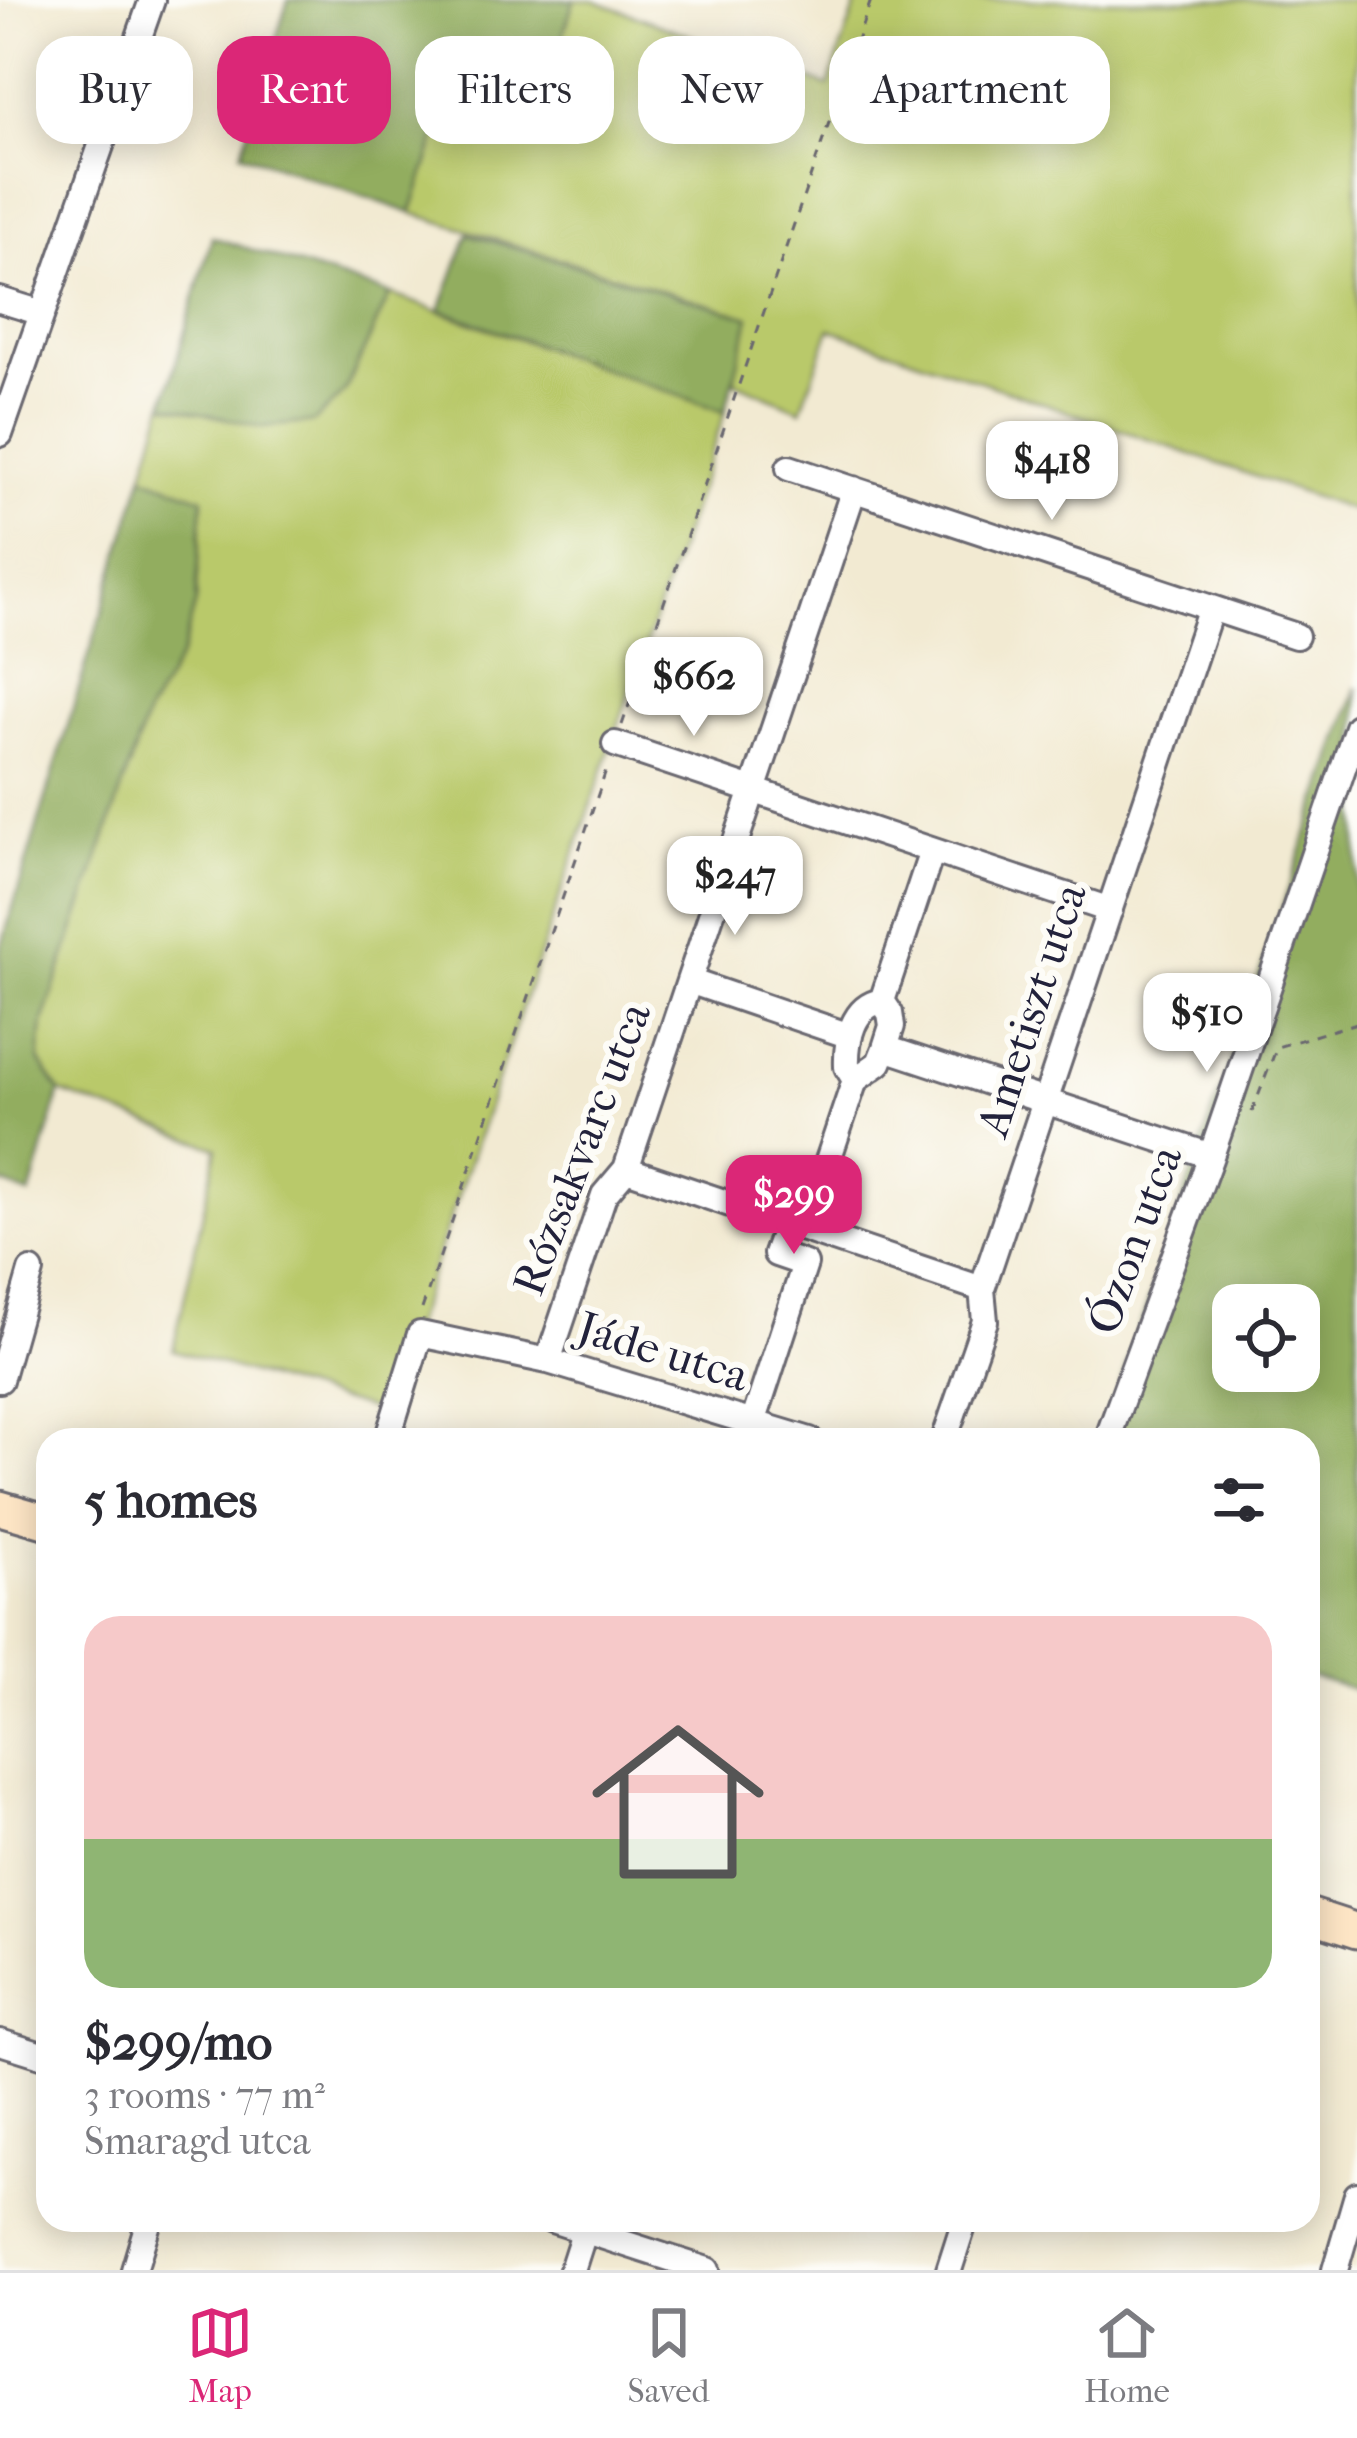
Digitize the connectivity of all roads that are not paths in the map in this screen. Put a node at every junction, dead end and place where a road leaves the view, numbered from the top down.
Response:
1 (152, 0) edge
2 (0, 300) edge
3 (42, 313) junction
4 (0, 434) edge
5 (789, 468) dead end
6 (854, 489) junction
7 (1211, 608) junction
8 (1296, 636) dead end
9 (1357, 727) edge
10 (615, 744) road end
11 (754, 791) junction
12 (932, 851) junction
13 (1110, 910) junction
14 (689, 981) junction
15 (882, 1001) junction
16 (850, 1036) junction
17 (885, 1048) junction
18 (855, 1079) junction
19 (1046, 1102) junction
20 (1211, 1156) junction
21 (626, 1169) junction
22 (796, 1226) junction
23 (31, 1271) dead end
24 (982, 1289) junction
25 (548, 1361) junction
26 (0, 1380) edge
27 (753, 1423) junction
28 (391, 1428) edge
29 (770, 1428) edge
30 (948, 1428) edge
31 (1111, 1428) edge
32 (0, 1508) edge
33 (36, 1518) edge
34 (1320, 1920) edge
35 (1357, 1931) edge
36 (0, 2042) edge
37 (36, 2053) edge
38 (1357, 2195) edge
39 (145, 2232) edge
40 (584, 2232) edge
41 (605, 2232) edge
42 (961, 2232) edge
43 (134, 2270) edge
44 (572, 2270) edge
45 (707, 2270) edge
46 (950, 2270) edge
47 (1335, 2270) edge

1 - 3 street
2 - 3 street
3 - 4 street
5 - 6 street
6 - 7 street
6 - 11 street, Rózsakvarc utca
7 - 8 street
7 - 13 street, Ametiszt utca
9 - 20 street, Ózon utca
10 - 11 street
11 - 12 street
11 - 14 street, Rózsakvarc utca
12 - 13 street
12 - 15 street
13 - 19 street, Ametiszt utca
14 - 16 street
14 - 21 street, Rózsakvarc utca
15 - 16 street
15 - 17 street
16 - 18 street
17 - 18 street
17 - 19 street
18 - 22 street
19 - 20 street
19 - 24 street, Ametiszt utca
20 - 31 street, Ózon utca
21 - 22 street
21 - 25 street, Rózsakvarc utca
22 - 24 street
22 - 27 street
23 - 26 street
24 - 30 street, Ametiszt utca
25 - 27 street, Jáde utca
25 - 28 street, Jáde utca
27 - 29 street, Jáde utca
32 - 33 street
34 - 35 street
36 - 37 street
38 - 47 street
39 - 43 street
40 - 44 street
41 - 45 street
42 - 46 street

